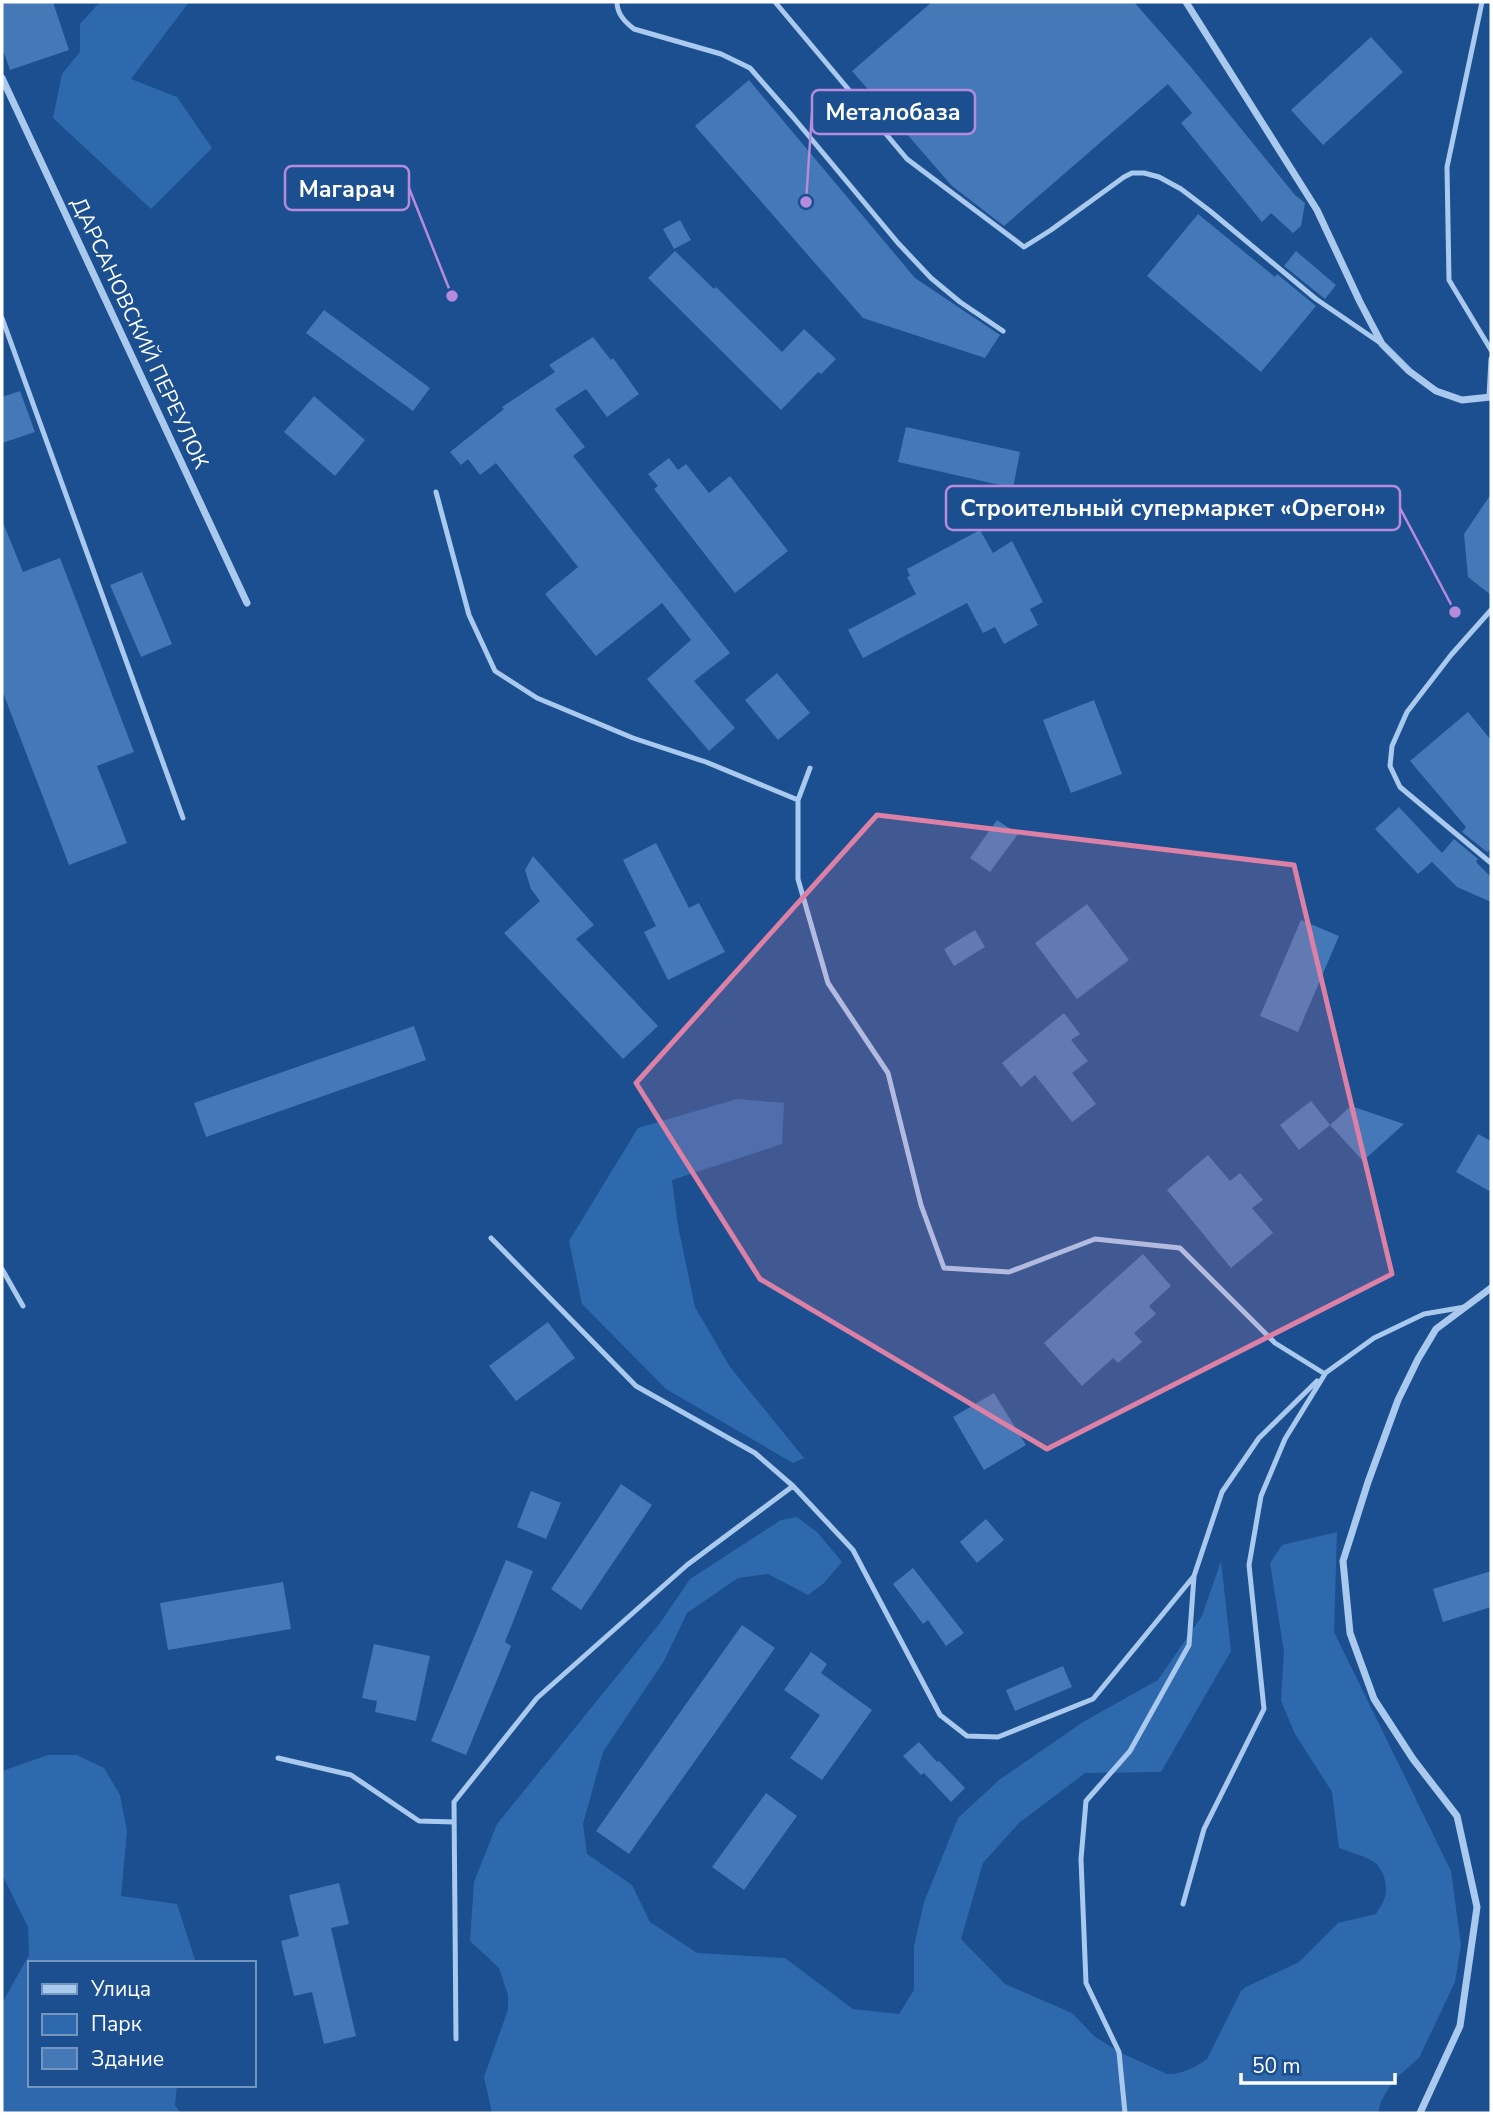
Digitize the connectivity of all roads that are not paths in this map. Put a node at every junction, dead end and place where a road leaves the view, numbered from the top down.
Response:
1 (617, 2) edge
2 (775, 2) edge
3 (1186, 2) edge
4 (1482, 2) edge
5 (2, 78) edge
6 (2, 318) edge
7 (1003, 331) dead end
8 (1382, 344) junction
9 (1491, 350) edge
10 (1491, 359) edge
11 (1490, 397) edge
12 (436, 492) dead end
13 (247, 603) dead end
14 (1491, 610) edge
15 (810, 768) dead end
16 (798, 800) junction
17 (183, 818) dead end
18 (1491, 863) edge
19 (491, 1238) dead end
20 (2, 1269) edge
21 (1491, 1288) edge
22 (23, 1306) dead end
23 (1465, 1307) junction
24 (1325, 1374) junction
25 (793, 1486) junction
26 (1194, 1576) junction
27 (278, 1758) dead end
28 (454, 1822) junction
29 (1183, 1904) dead end
30 (456, 2039) dead end
31 (1125, 2113) edge
32 (1420, 2113) edge

1 - 7 lane
2 - 8 lane
3 - 8 street
4 - 9 lane
5 - 13 street, ДАРСАНОВСКИЙ ПЕРЕУЛОК
6 - 17 lane
8 - 11 street
10 - 11 lane
12 - 16 lane
14 - 18 lane
15 - 16 lane
16 - 24 lane
19 - 25 lane
20 - 22 lane
21 - 23 street
23 - 24 lane
23 - 32 street
24 - 26 lane
24 - 29 lane
25 - 26 lane
25 - 28 lane
26 - 31 lane
27 - 28 lane
28 - 30 lane

